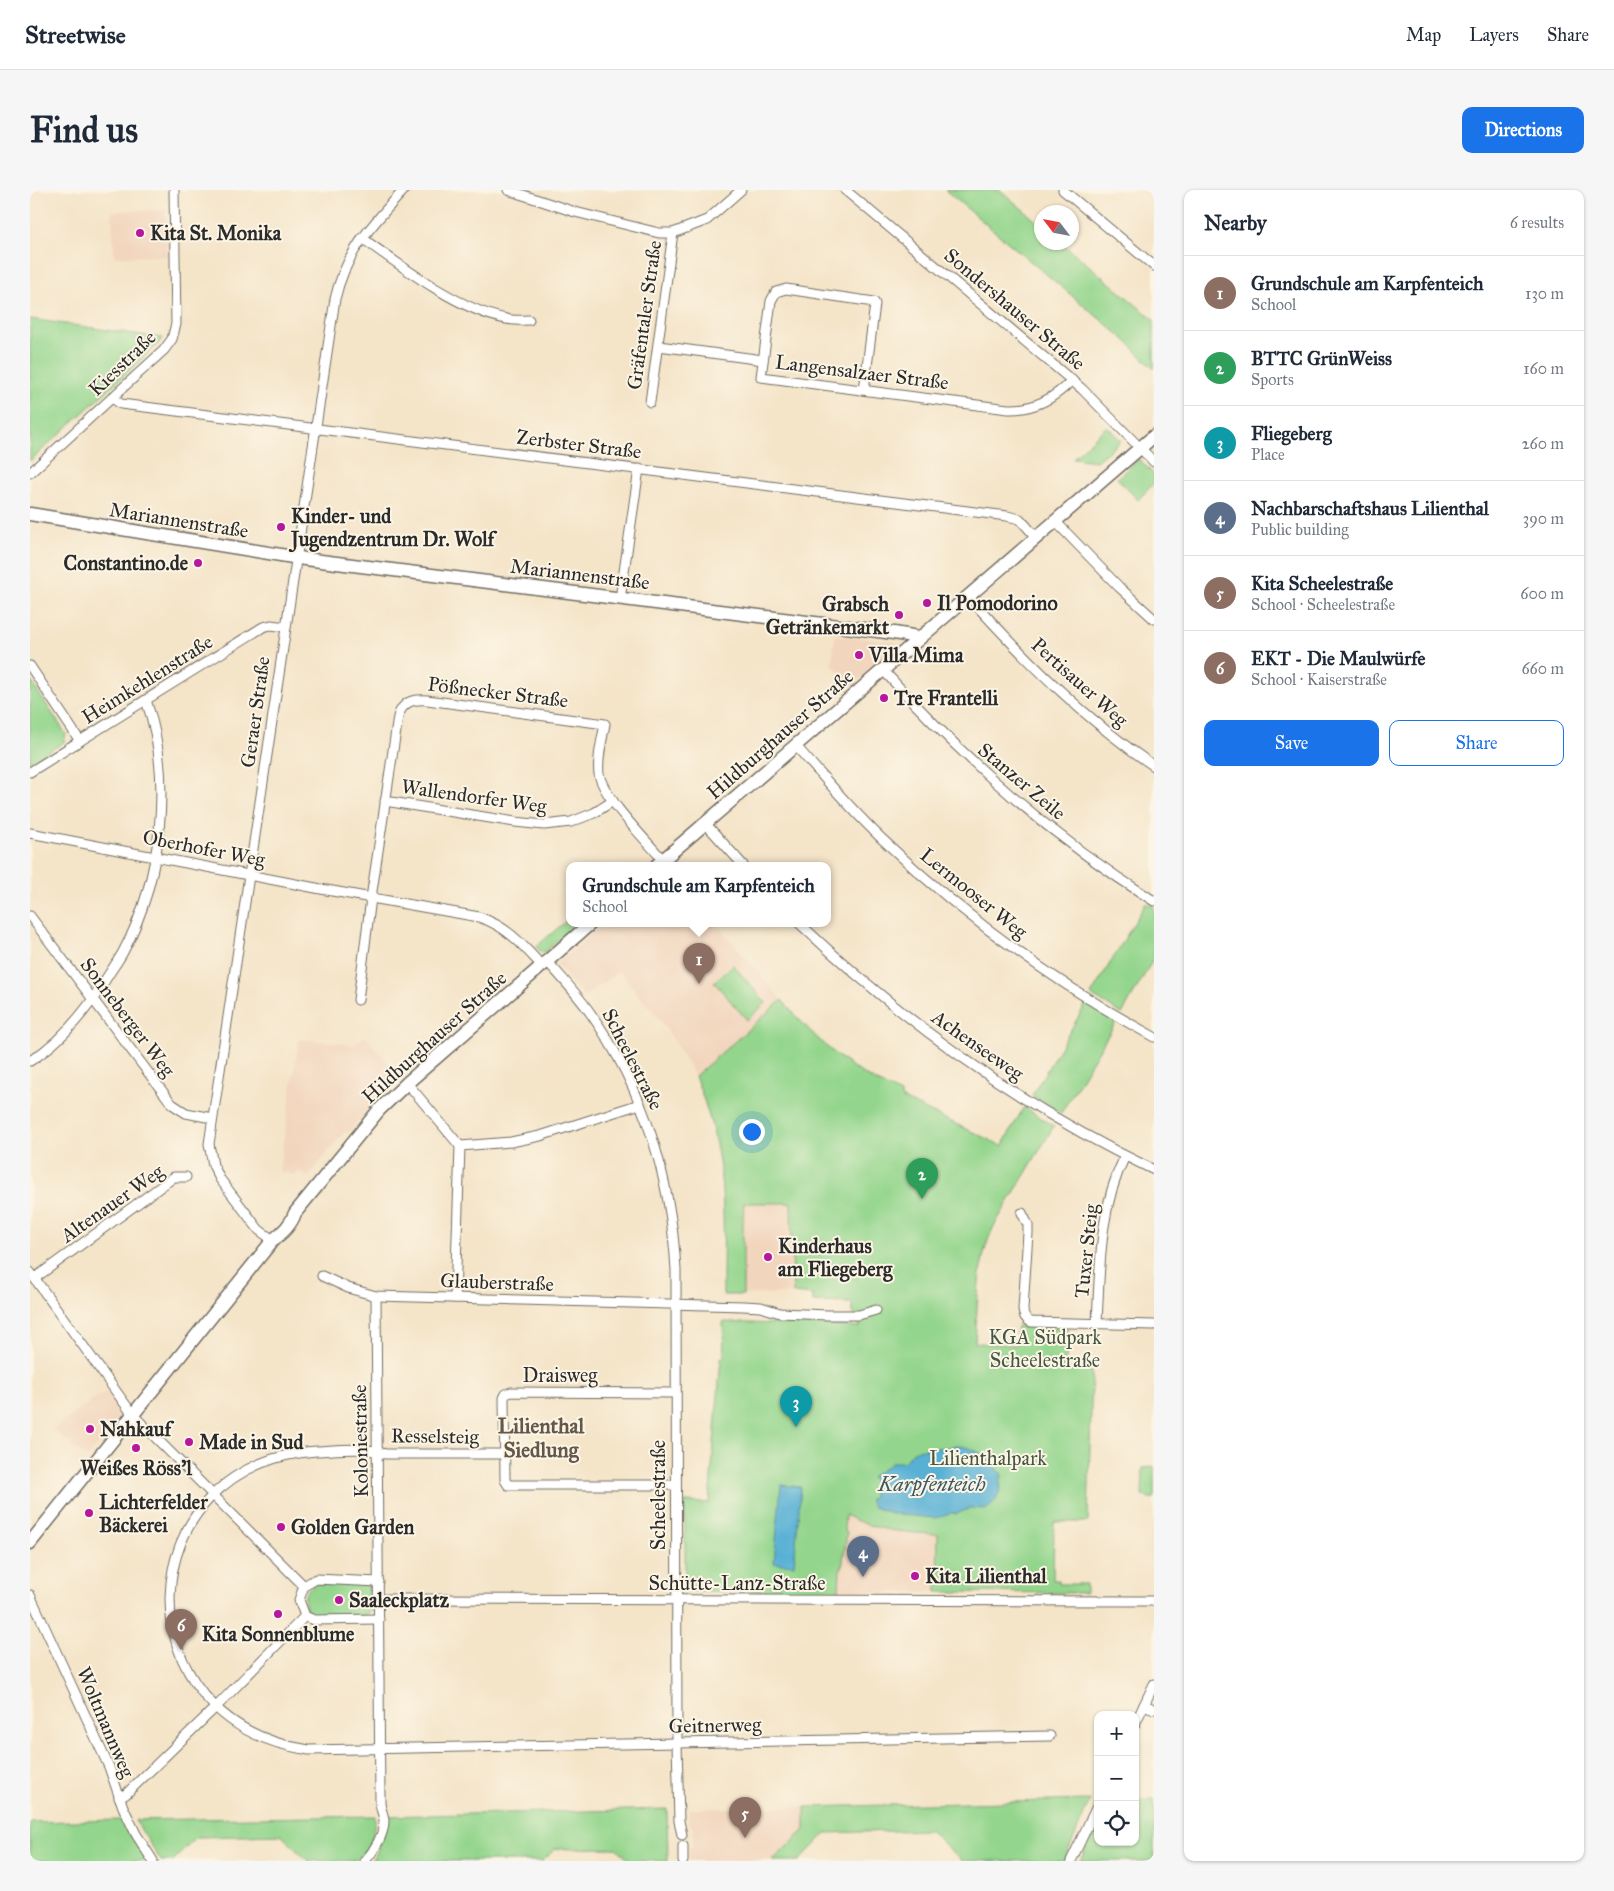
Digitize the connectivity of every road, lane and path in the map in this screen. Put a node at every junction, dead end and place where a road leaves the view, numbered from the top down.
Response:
1 (174, 190) edge
2 (404, 190) edge
3 (508, 190) edge
4 (741, 190) edge
5 (845, 190) edge
6 (1063, 190) edge
7 (673, 233) junction
8 (362, 238) junction
9 (1154, 266) edge
10 (529, 320) dead end
11 (659, 346) junction
12 (763, 360) junction
13 (1072, 380) junction
14 (864, 390) junction
15 (112, 398) junction
16 (650, 402) dead end
17 (315, 428) junction
18 (1154, 436) edge
19 (1140, 448) junction
20 (1154, 462) edge
21 (639, 470) junction
22 (30, 473) edge
23 (30, 514) edge
24 (1055, 520) junction
25 (1036, 537) junction
26 (296, 557) junction
27 (968, 596) junction
28 (620, 599) junction
29 (1154, 619) edge
30 (286, 627) junction
31 (916, 640) junction
32 (30, 666) edge
33 (883, 670) junction
34 (146, 700) junction
35 (80, 741) junction
36 (796, 746) junction
37 (1154, 766) edge
38 (30, 772) edge
39 (385, 801) junction
40 (613, 801) junction
41 (705, 823) junction
42 (30, 833) edge
43 (156, 856) junction
44 (660, 862) edge
45 (740, 862) edge
46 (248, 874) junction
47 (371, 898) junction
48 (1154, 901) edge
49 (30, 916) edge
50 (586, 927) edge
51 (804, 927) edge
52 (545, 963) junction
53 (92, 1000) junction
54 (358, 1000) dead end
55 (1154, 1037) edge
56 (30, 1061) edge
57 (406, 1084) junction
58 (640, 1104) junction
59 (212, 1118) junction
60 (460, 1146) junction
61 (1124, 1156) junction
62 (1154, 1170) edge
63 (186, 1177) dead end
64 (1022, 1213) dead end
65 (273, 1240) junction
66 (32, 1275) edge
67 (322, 1276) dead end
68 (376, 1296) junction
69 (455, 1298) junction
70 (675, 1305) junction
71 (876, 1310) dead end
72 (1097, 1323) junction
73 (1154, 1325) edge
74 (676, 1393) junction
75 (133, 1415) junction
76 (377, 1451) junction
77 (504, 1454) junction
78 (675, 1485) junction
79 (214, 1495) junction
80 (30, 1543) edge
81 (379, 1582) junction
82 (304, 1586) junction
83 (30, 1595) edge
84 (379, 1599) junction
85 (676, 1600) junction
86 (1154, 1602) edge
87 (305, 1616) junction
88 (379, 1619) junction
89 (1154, 1684) edge
90 (1144, 1705) junction
91 (215, 1708) junction
92 (1154, 1709) edge
93 (1139, 1716) edge
94 (1050, 1736) dead end
95 (677, 1743) junction
96 (380, 1749) junction
97 (119, 1798) junction
98 (1094, 1812) edge
99 (682, 1835) dead end
100 (683, 1846) dead end
101 (153, 1861) edge
102 (365, 1861) edge
103 (683, 1861) edge
104 (1070, 1861) edge

1 - 15 street, Kiesstraße
2 - 8 street, Geraer Straße
3 - 7 street
4 - 7 street
5 - 13 street, Sondershauser Straße
6 - 9 street
7 - 11 street, Gräfentaler Straße
8 - 10 street
8 - 17 street, Geraer Straße
11 - 12 street, Langensalzaer Straße
11 - 16 street, Gräfentaler Straße
12 - 14 street, Langensalzaer Straße
12 - 14 street
13 - 14 street, Langensalzaer Straße
13 - 19 street, Sondershauser Straße
15 - 17 street, Zerbster Straße
15 - 22 street, Kiesstraße
17 - 21 street, Zerbster Straße
17 - 26 street, Geraer Straße
18 - 19 main road, Hildburghauser Straße
19 - 20 street, Sondershauser Straße
19 - 24 main road, Hildburghauser Straße
21 - 25 street, Zerbster Straße
21 - 28 street
23 - 26 main road, Mariannenstraße
24 - 25 main road, Hildburghauser Straße
24 - 29 street
25 - 27 main road, Hildburghauser Straße
26 - 28 main road, Mariannenstraße
26 - 30 street, Geraer Straße
27 - 31 main road, Hildburghauser Straße
27 - 37 street, Pertisauer Weg
28 - 31 main road, Mariannenstraße
30 - 34 street, Heimkehlenstraße
30 - 46 street, Geraer Straße
31 - 33 main road, Hildburghauser Straße
32 - 35 street
33 - 36 main road, Hildburghauser Straße
33 - 48 street, Stanzer Zeile
34 - 35 street, Heimkehlenstraße
34 - 43 street
35 - 38 street, Heimkehlenstraße
36 - 41 main road, Hildburghauser Straße
36 - 55 street, Lermooser Weg
39 - 40 street, Wallendorfer Weg
39 - 40 street, Pößnecker Straße
39 - 47 street, Pößnecker Straße
40 - 44 street
41 - 44 main road, Hildburghauser Straße
41 - 45 street
42 - 43 street, Oberhofer Weg
43 - 46 street, Oberhofer Weg
43 - 53 street
46 - 47 street, Oberhofer Weg
46 - 59 street, Geraer Straße
47 - 52 street, Oberhofer Weg
47 - 54 street
49 - 53 street, Sonneberger Weg
50 - 52 main road, Hildburghauser Straße
51 - 61 street, Achenseeweg
52 - 57 main road, Hildburghauser Straße
52 - 58 street, Scheelestraße
53 - 56 street
53 - 59 street, Sonneberger Weg
57 - 60 street
57 - 65 main road, Hildburghauser Straße
58 - 60 street
58 - 70 street, Scheelestraße
59 - 65 street, Geraer Straße
60 - 69 street
61 - 62 street, Achenseeweg
61 - 72 street, Tuxer Steig
63 - 66 street, Altenauer Weg
64 - 72 street
65 - 75 main road, Hildburghauser Straße
66 - 75 street
67 - 68 street, Glauberstraße
68 - 69 street, Glauberstraße
68 - 76 street, Koloniestraße
69 - 70 street, Glauberstraße
70 - 71 street
70 - 74 street, Scheelestraße
72 - 73 street
74 - 77 street, Draisweg
74 - 78 street, Scheelestraße
75 - 79 street
75 - 80 main road, Hildburghauser Straße
76 - 77 street, Resselsteig
76 - 79 street, Resselsteig
76 - 81 street, Koloniestraße
77 - 78 street, Resselsteig
78 - 85 street, Scheelestraße
79 - 82 street
79 - 91 street, Resselsteig
81 - 82 street
81 - 84 street, Koloniestraße
82 - 87 street
83 - 97 street, Woltmannweg
84 - 85 street, Schütte-Lanz-Straße
84 - 88 street, Koloniestraße
85 - 86 street, Schütte-Lanz-Straße
85 - 95 street, Scheelestraße
87 - 88 street
87 - 91 street
88 - 96 street, Koloniestraße
89 - 90 street
90 - 92 street
90 - 93 street
91 - 96 street, Geitnerweg
91 - 97 street
94 - 95 street, Geitnerweg
95 - 96 street, Geitnerweg
95 - 99 street, Scheelestraße
96 - 102 street, Koloniestraße
97 - 101 street, Woltmannweg
98 - 104 street
100 - 103 street

